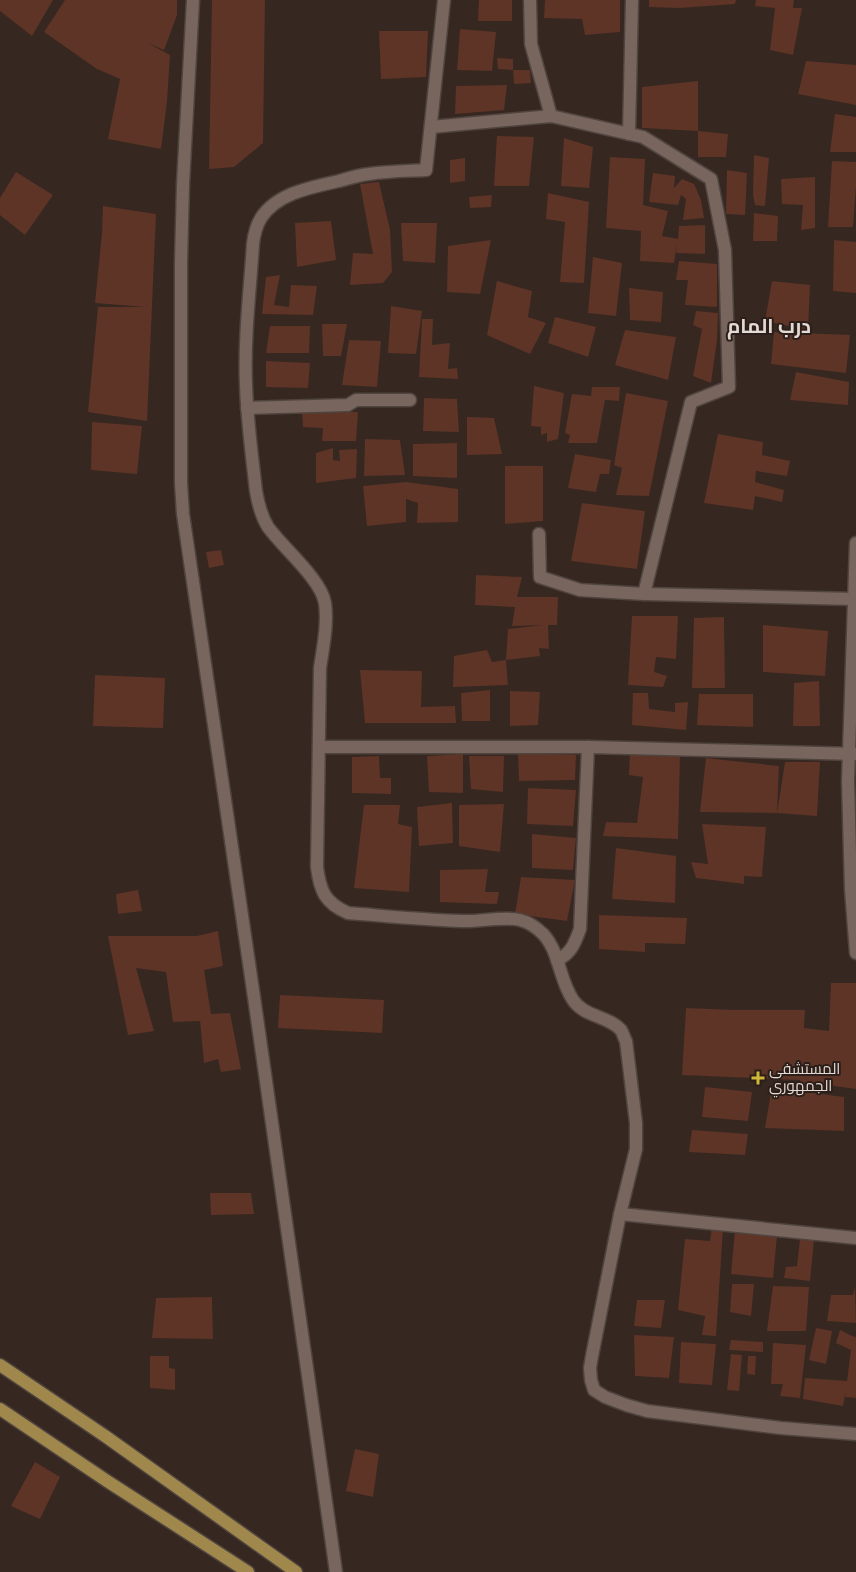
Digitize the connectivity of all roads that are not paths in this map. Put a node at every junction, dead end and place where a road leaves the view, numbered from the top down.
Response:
1 (193, 0) edge
2 (444, 0) edge
3 (530, 0) edge
4 (632, 0) edge
5 (551, 116) junction
6 (431, 127) junction
7 (629, 134) junction
8 (410, 400) dead end
9 (247, 408) junction
10 (539, 534) dead end
11 (856, 543) edge
12 (855, 574) edge
13 (644, 594) junction
14 (854, 599) junction
15 (854, 641) edge
16 (319, 747) junction
17 (588, 747) junction
18 (853, 754) edge
19 (856, 954) edge
20 (557, 960) junction
21 (620, 1214) junction
22 (856, 1238) edge
23 (0, 1365) edge
24 (0, 1409) edge
25 (856, 1434) edge
26 (248, 1572) edge
27 (296, 1572) edge
28 (336, 1572) edge

1 - 28 street
2 - 6 street
3 - 5 street
4 - 7 street
5 - 6 street
5 - 7 street
6 - 9 street
7 - 13 street
8 - 9 street
9 - 16 street
10 - 13 street
11 - 12 street
12 - 14 street
13 - 14 street
14 - 15 street
15 - 18 street
16 - 17 street
16 - 20 street
17 - 18 street
17 - 20 street
18 - 19 street
20 - 21 street
21 - 22 street
21 - 25 street
23 - 27 main road
24 - 26 main road

